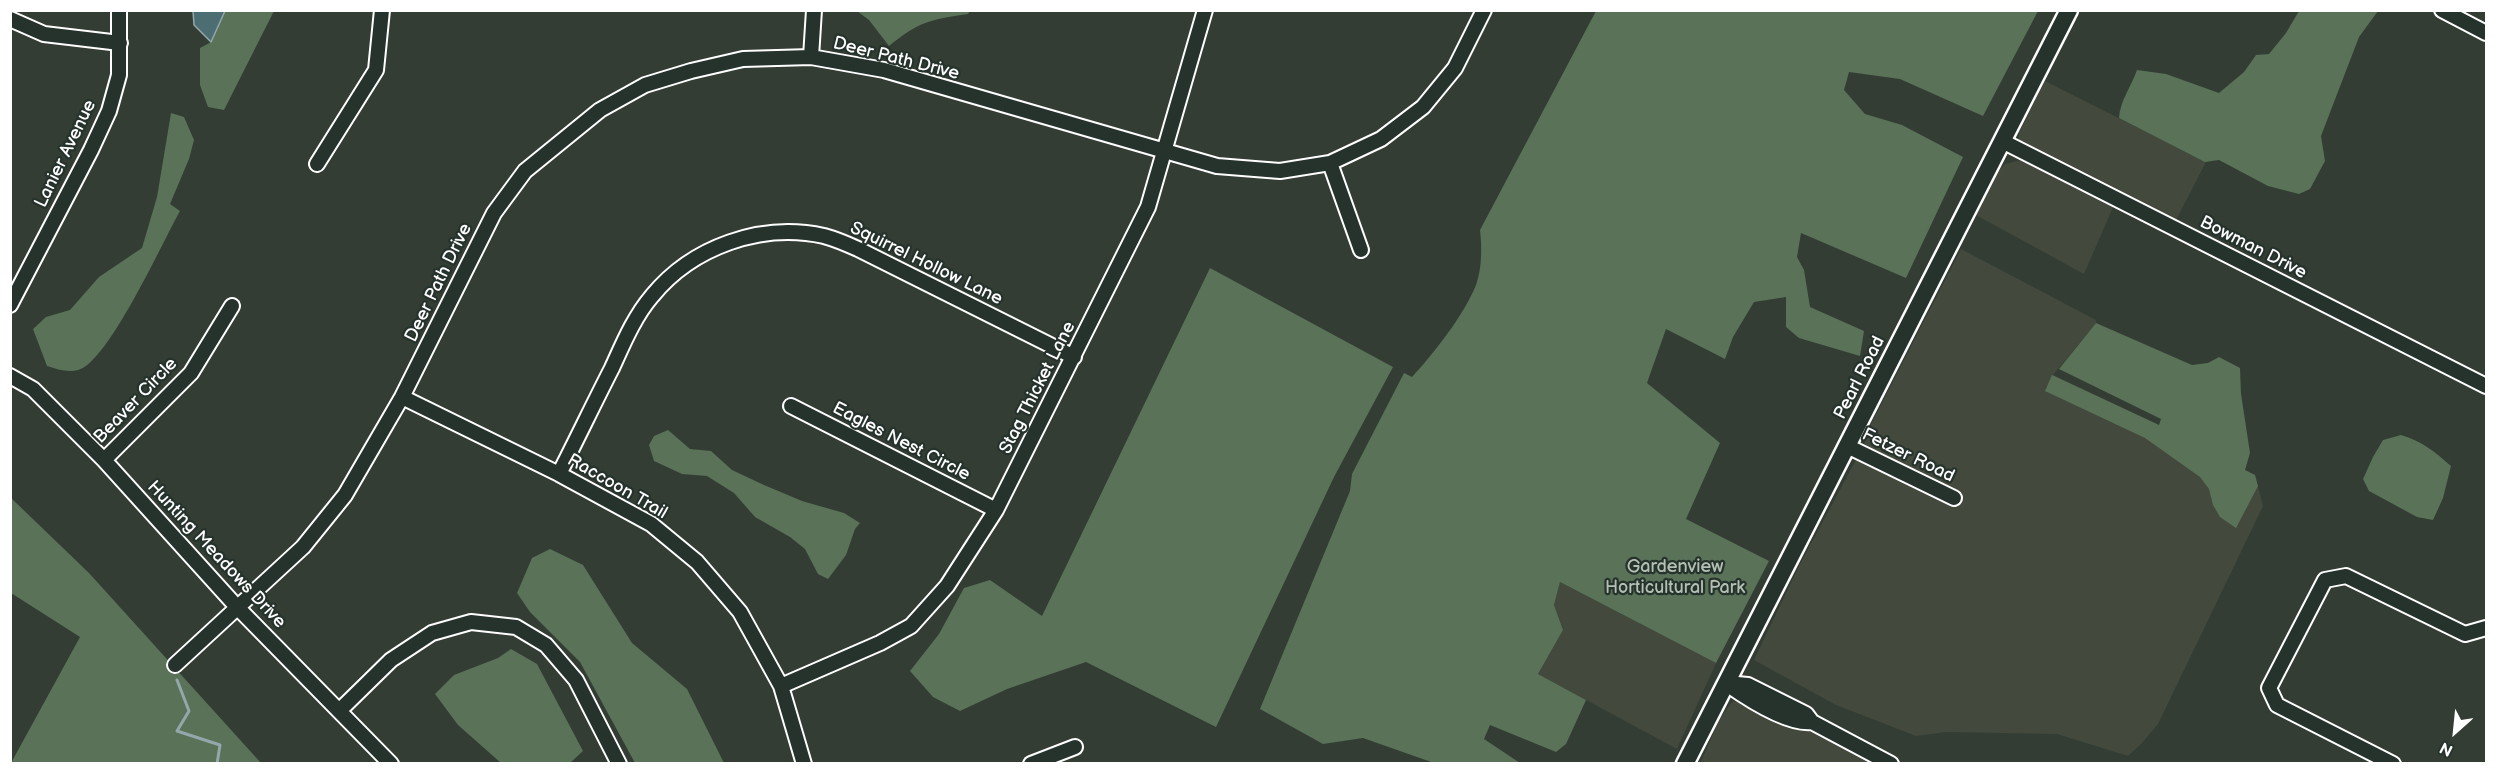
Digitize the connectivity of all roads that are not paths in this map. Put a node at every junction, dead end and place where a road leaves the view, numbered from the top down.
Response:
1 (119, 10) edge
2 (382, 10) edge
3 (814, 10) edge
4 (1205, 10) edge
5 (1484, 10) edge
6 (2069, 10) edge
7 (2442, 10) edge
8 (10, 19) edge
9 (2487, 33) edge
10 (120, 43) junction
11 (811, 57) junction
12 (2004, 142) junction
13 (1165, 153) junction
14 (1330, 162) junction
15 (317, 164) dead end
16 (1361, 250) dead end
17 (10, 305) edge
18 (232, 306) dead end
19 (1074, 357) junction
20 (10, 376) edge
21 (2487, 386) edge
22 (402, 397) junction
23 (790, 406) dead end
24 (1847, 446) junction
25 (104, 460) junction
26 (559, 474) junction
27 (1954, 498) dead end
28 (996, 510) junction
29 (237, 607) junction
30 (2487, 628) edge
31 (175, 665) dead end
32 (1726, 683) junction
33 (781, 686) junction
34 (340, 710) junction
35 (1075, 747) dead end
36 (390, 764) edge
37 (619, 764) edge
38 (804, 764) edge
39 (1031, 764) edge
40 (1685, 764) edge
41 (1891, 764) edge
42 (2393, 764) edge

1 - 10 street, Lanier Avenue
2 - 15 street
3 - 11 street
4 - 13 street, Stag Thicket Lane
5 - 14 street, Deer Path Drive
6 - 12 main road, Pearl Road
7 - 9 street
8 - 10 street
10 - 17 street, Lanier Avenue
11 - 13 street, Deer Path Drive
11 - 22 street, Deer Path Drive
12 - 21 street, Bowman Drive
12 - 24 main road, Pearl Road
13 - 14 street, Deer Path Drive
13 - 19 street, Stag Thicket Lane
14 - 16 street
18 - 25 street, Beaver Circle
19 - 26 street, Squirrel Hollow Lane
19 - 28 street, Stag Thicket Lane
20 - 25 street, Hunting Meadows Drive
22 - 26 street, Raccoon Trail
22 - 29 street, Deer Path Drive
23 - 28 street, Eagles Nest Circle
24 - 27 street, Fetzer Road
24 - 32 main road, Pearl Road
25 - 29 street, Hunting Meadows Drive
26 - 33 street, Raccoon Trail
28 - 33 street, Stag Thicket Lane
29 - 31 street, Deer Path Drive
29 - 34 street, Hunting Meadows Drive
30 - 42 street
32 - 40 main road, Pearl Road
32 - 41 street
33 - 38 street, Raccoon Trail
34 - 36 street, Hunting Meadows Drive
34 - 37 street
35 - 39 street

